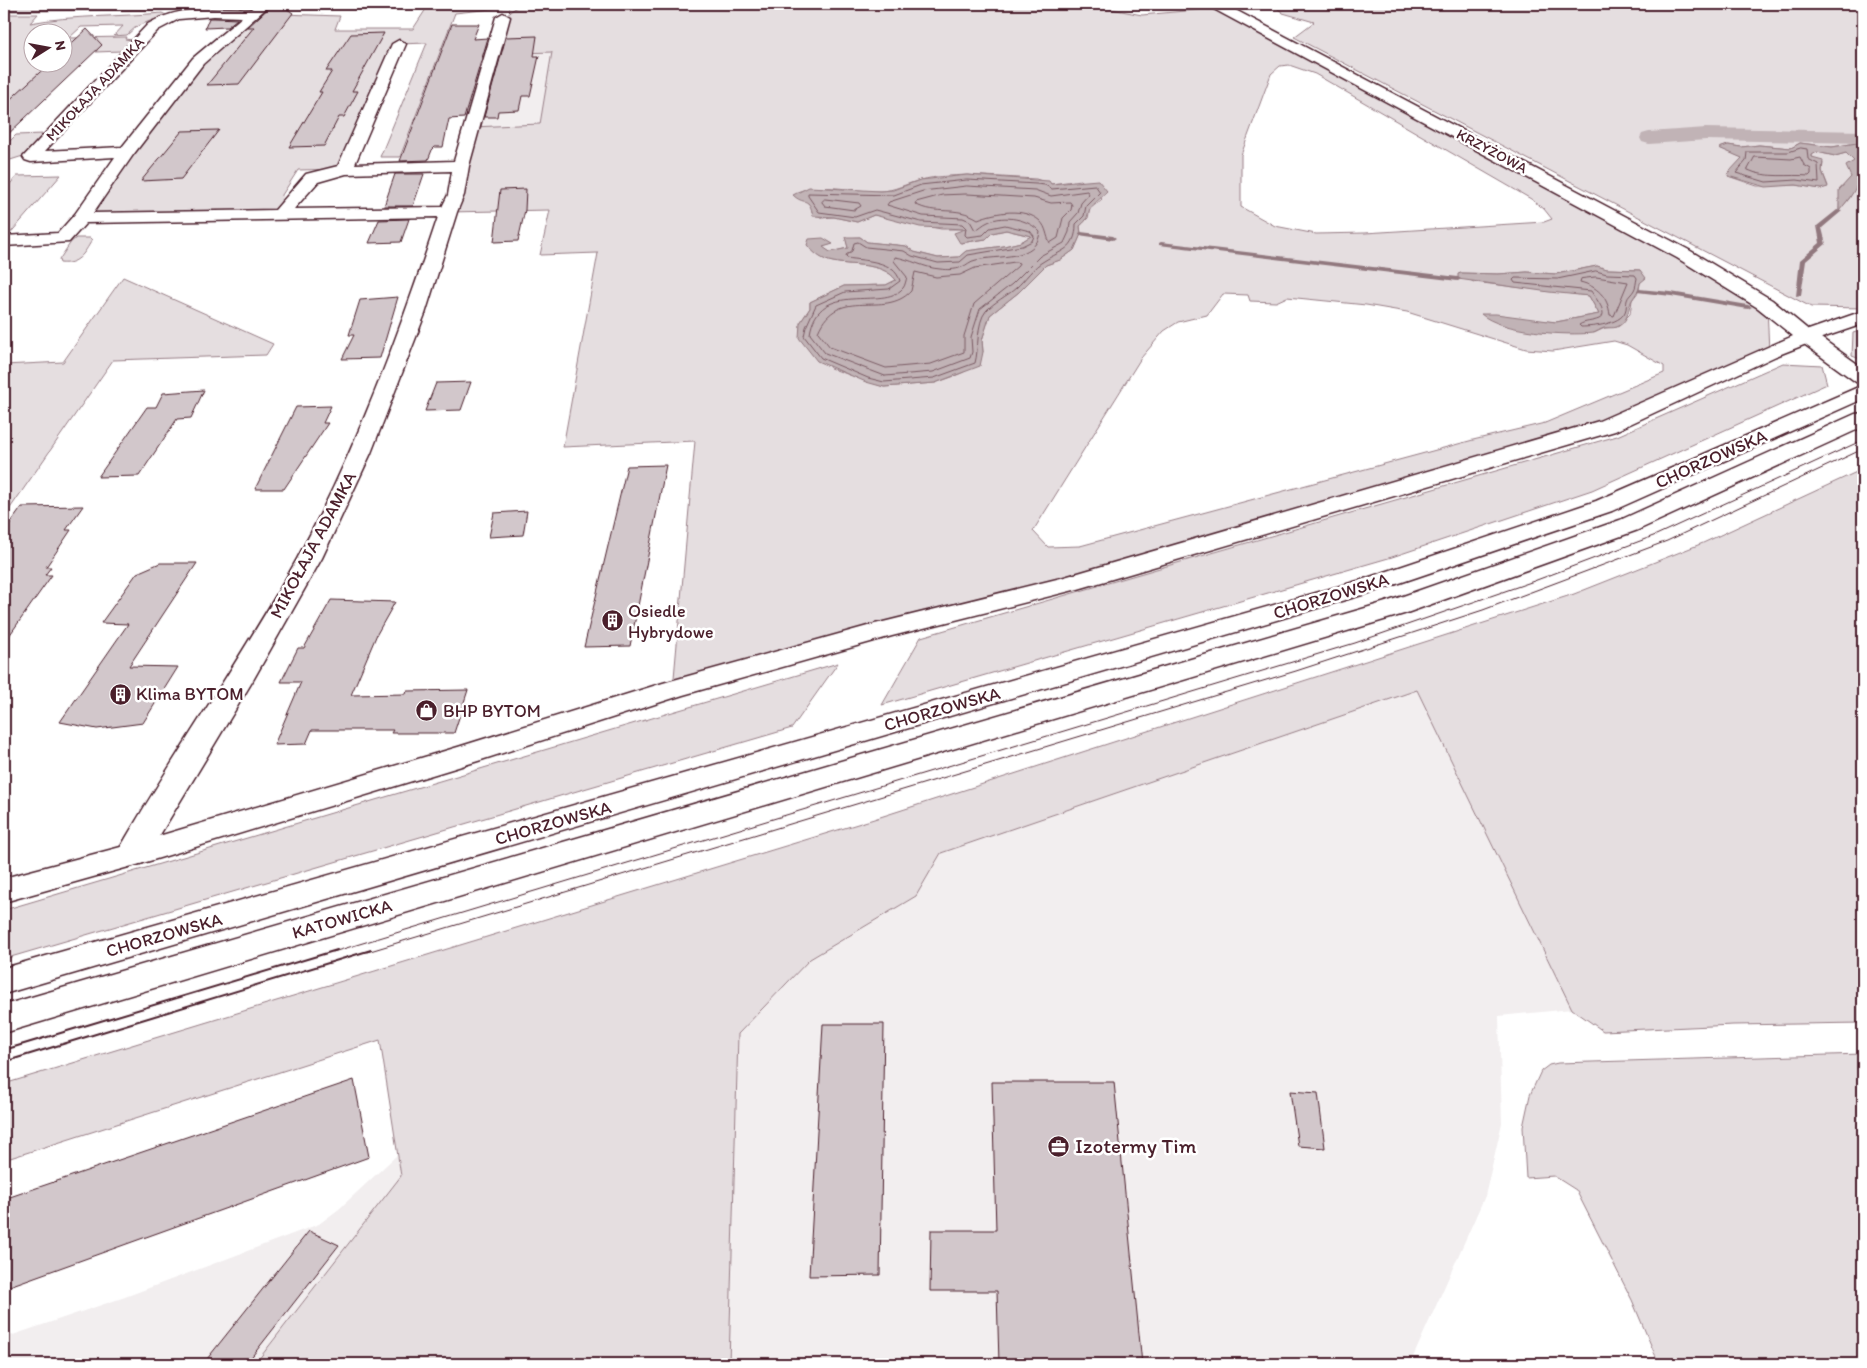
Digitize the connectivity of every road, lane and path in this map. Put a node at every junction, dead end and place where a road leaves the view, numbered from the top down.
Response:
1 (1215, 4) edge
2 (202, 8) edge
3 (259, 9) edge
4 (503, 17) dead end
5 (399, 44) dead end
6 (127, 152) junction
7 (461, 166) junction
8 (345, 169) junction
9 (448, 212) junction
10 (279, 216) junction
11 (81, 218) junction
12 (4, 242) edge
13 (1863, 317) edge
14 (1807, 337) junction
15 (1863, 378) edge
16 (1863, 391) edge
17 (1863, 419) edge
18 (680, 819) joint
19 (132, 855) junction
20 (4, 890) edge
21 (4, 981) edge
22 (4, 1019) edge

1 - 14 street, KRZYŻOWA
2 - 3 street, MIKOŁAJA ADAMKA
2 - 6 street, MIKOŁAJA ADAMKA
3 - 6 street, MIKOŁAJA ADAMKA
4 - 7 street, MIKOŁAJA ADAMKA
5 - 8 street
6 - 11 street, MIKOŁAJA ADAMKA
7 - 8 street
7 - 9 street, MIKOŁAJA ADAMKA
8 - 10 street
9 - 10 street
9 - 19 street, MIKOŁAJA ADAMKA
10 - 11 street
11 - 12 street, MIKOŁAJA ADAMKA
13 - 14 street
14 - 15 street
14 - 19 street
16 - 21 street, CHORZOWSKA
17 - 18 street, CHORZOWSKA
18 - 22 street, KATOWICKA
19 - 20 street

